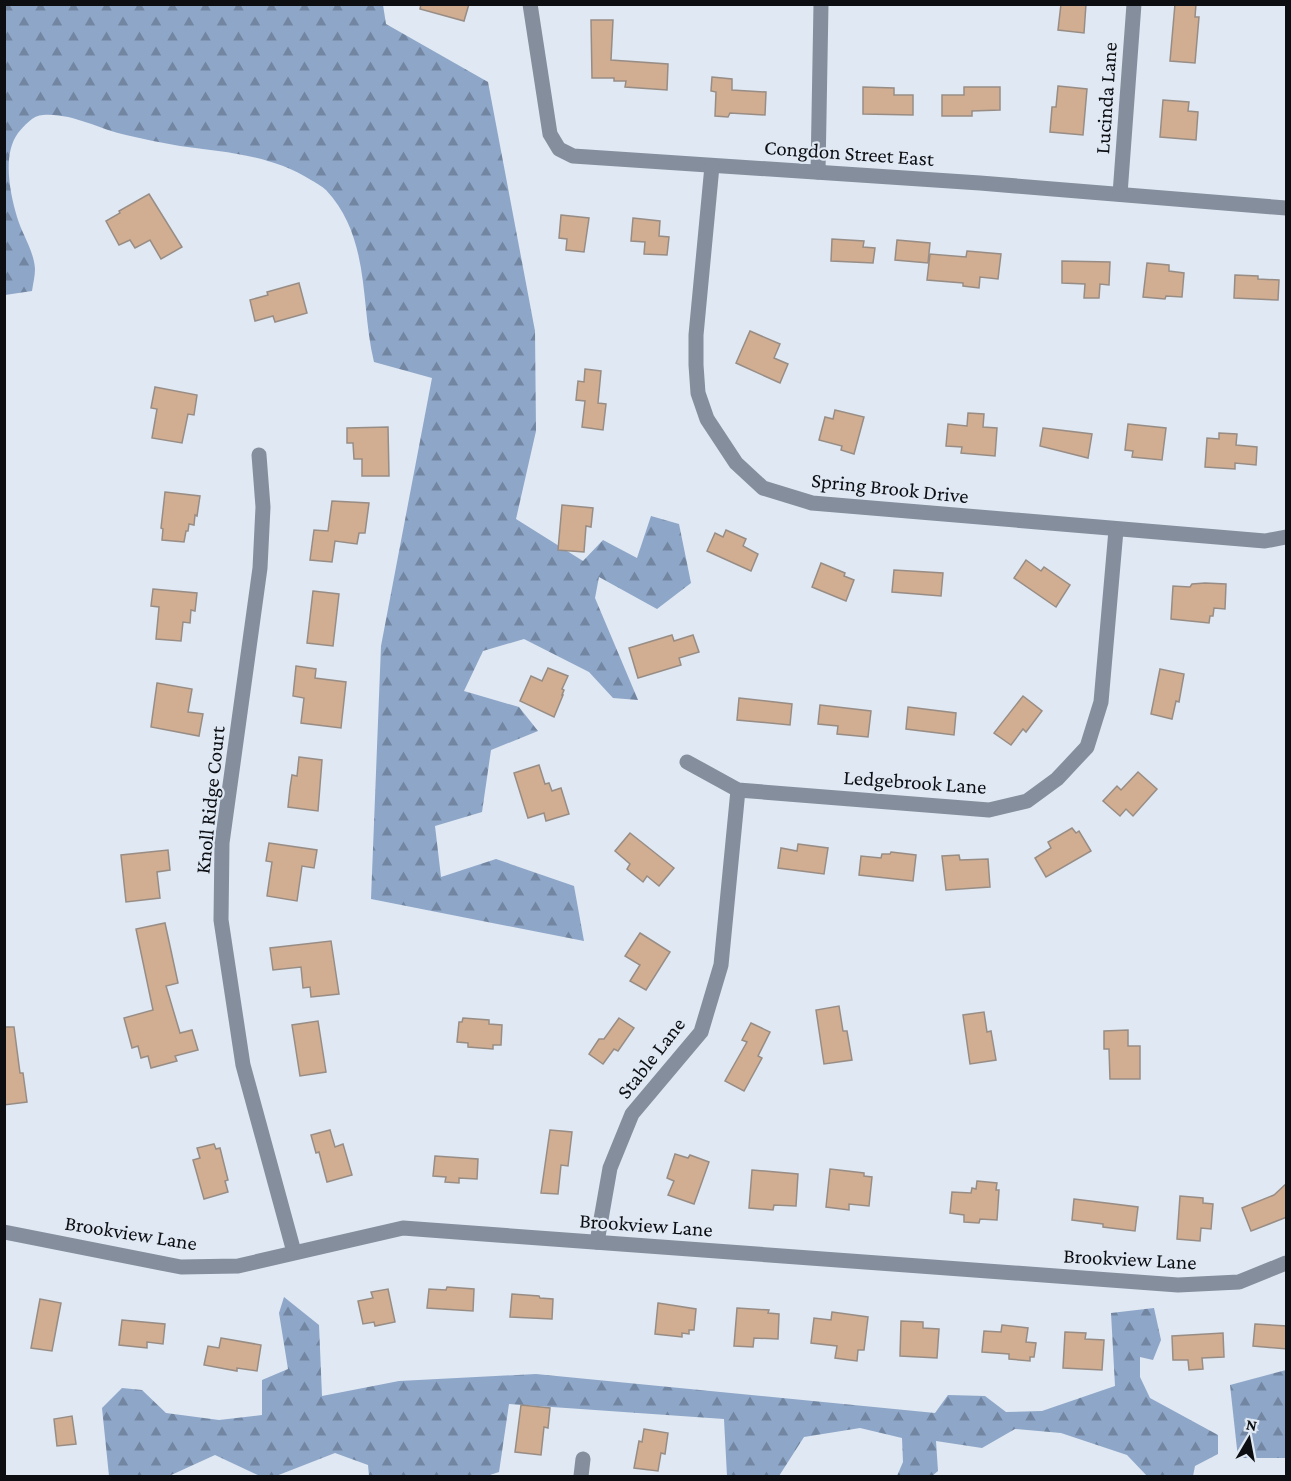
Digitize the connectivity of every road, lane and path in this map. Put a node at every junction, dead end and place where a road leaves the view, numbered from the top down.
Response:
1 (530, 4) edge
2 (821, 4) edge
3 (1134, 4) edge
4 (712, 166) junction
5 (818, 172) junction
6 (1120, 194) junction
7 (1287, 208) edge
8 (259, 455) dead end
9 (1116, 530) junction
10 (1287, 537) edge
11 (687, 762) dead end
12 (738, 790) junction
13 (4, 1232) edge
14 (597, 1242) junction
15 (294, 1252) junction
16 (1287, 1263) edge
17 (583, 1459) dead end
18 (581, 1476) edge

1 - 4 street, Congdon Street East
2 - 5 street
3 - 6 street, Lucinda Lane
4 - 5 street, Congdon Street East
4 - 9 street, Spring Brook Drive
5 - 6 street, Congdon Street East
6 - 7 street, Congdon Street East
8 - 15 street, Knoll Ridge Court
9 - 10 street, Spring Brook Drive
9 - 12 street, Ledgebrook Lane
11 - 12 street, Ledgebrook Lane
12 - 14 street, Stable Lane
13 - 15 street, Brookview Lane
14 - 15 street, Brookview Lane
14 - 16 street, Brookview Lane
17 - 18 street

